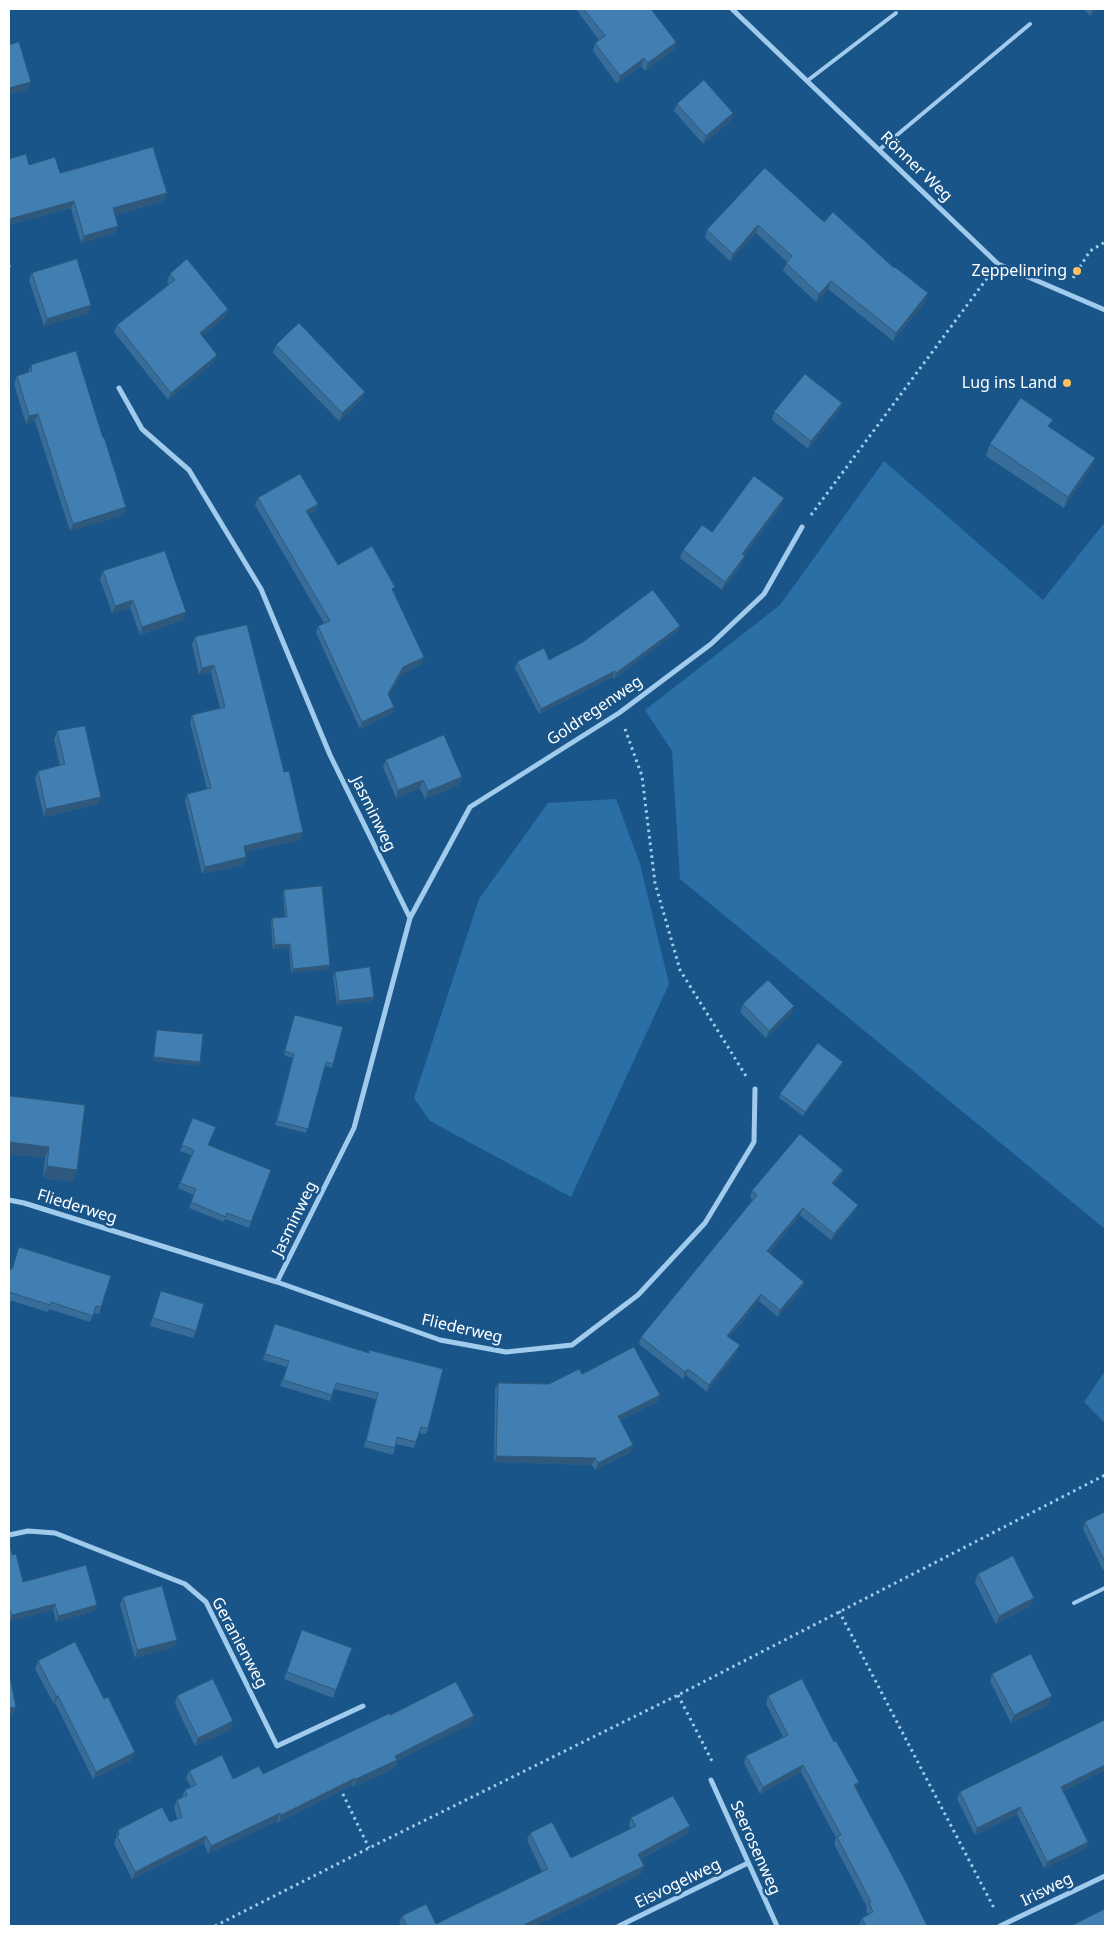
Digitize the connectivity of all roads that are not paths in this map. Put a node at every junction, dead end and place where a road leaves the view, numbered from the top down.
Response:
1 (732, 9) edge
2 (896, 13) dead end
3 (1030, 24) dead end
4 (807, 81) junction
5 (879, 150) junction
6 (1105, 310) edge
7 (120, 388) dead end
8 (802, 527) road end
9 (410, 918) junction
10 (754, 1089) road end
11 (9, 1200) edge
12 (278, 1282) junction
13 (9, 1535) edge
14 (1105, 1588) edge
15 (1074, 1603) dead end
16 (363, 1706) dead end
17 (711, 1780) road end
18 (748, 1863) junction
19 (1105, 1876) edge
20 (620, 1926) edge
21 (777, 1926) edge
22 (1002, 1926) edge

1 - 4 street, Rönner Weg
2 - 4 lane
3 - 5 lane
4 - 5 street, Rönner Weg
5 - 6 street, Rönner Weg
7 - 9 street, Jasminweg
8 - 9 street, Goldregenweg
9 - 12 street, Jasminweg
10 - 12 street, Fliederweg
11 - 12 street, Fliederweg
13 - 16 street, Geranienweg
14 - 15 lane
17 - 18 street, Seerosenweg
18 - 20 street, Eisvogelweg
18 - 21 street, Seerosenweg
19 - 22 street, Irisweg

